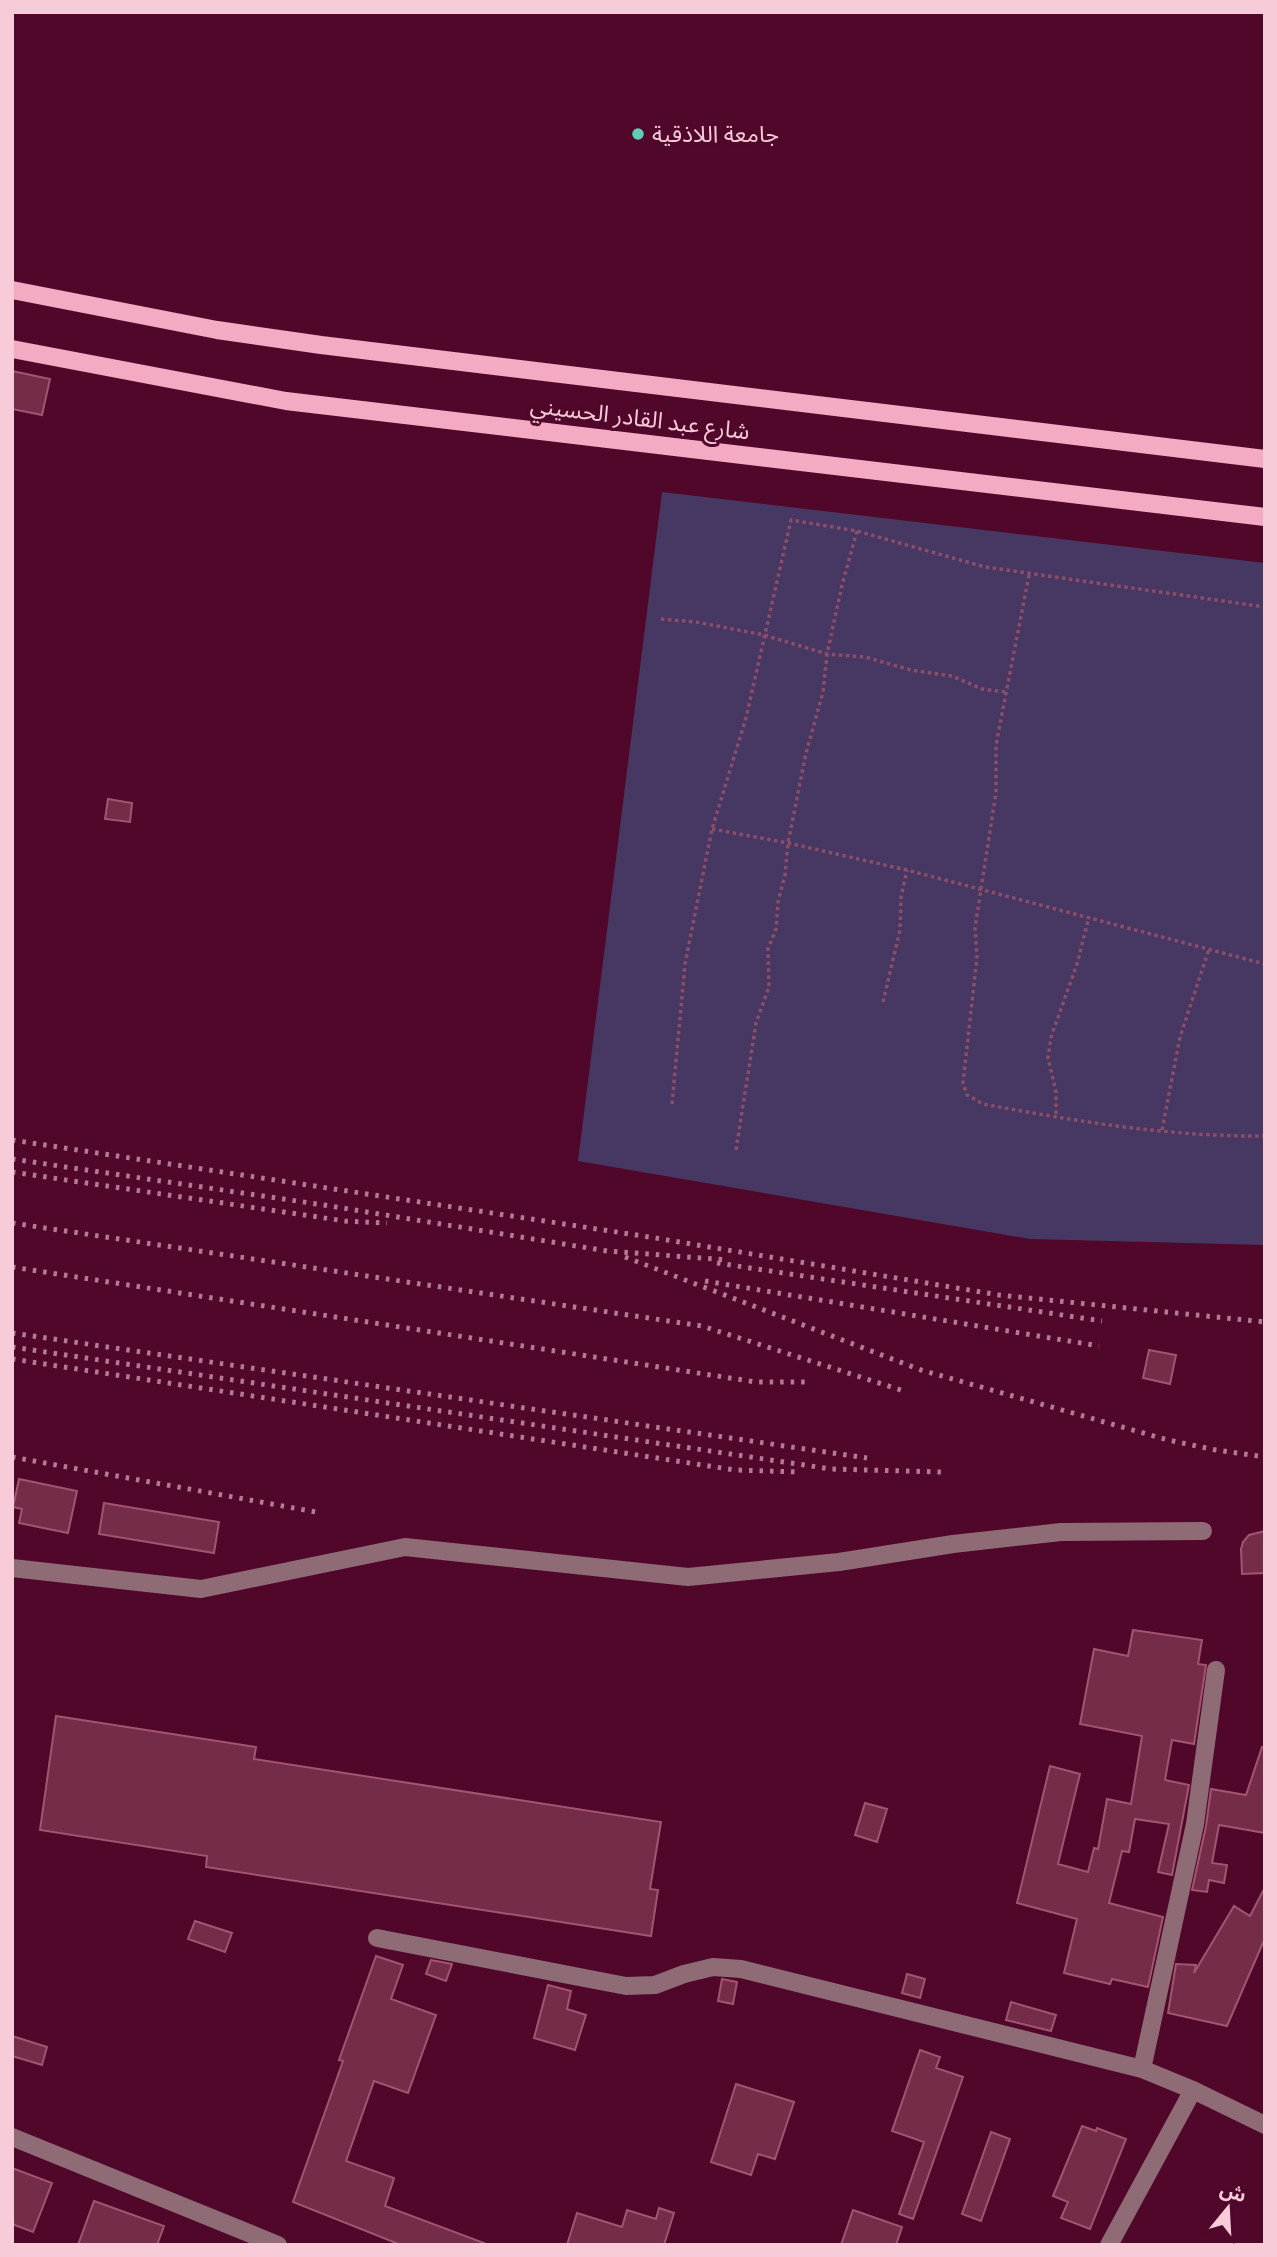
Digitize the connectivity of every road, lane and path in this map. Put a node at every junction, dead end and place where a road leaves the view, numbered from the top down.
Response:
1 (12, 290) edge
2 (12, 349) edge
3 (1265, 459) edge
4 (1265, 517) edge
5 (858, 531) junction
6 (1029, 575) junction
7 (1265, 607) edge
8 (661, 619) dead end
9 (764, 635) junction
10 (827, 654) junction
11 (1006, 692) junction
12 (712, 829) junction
13 (788, 843) junction
14 (907, 870) junction
15 (982, 890) junction
16 (1089, 917) junction
17 (1209, 949) junction
18 (1265, 964) edge
19 (883, 1002) dead end
20 (672, 1104) dead end
21 (1056, 1115) junction
22 (1163, 1130) junction
23 (1265, 1136) edge
24 (737, 1150) dead end
25 (1203, 1531) dead end
26 (12, 1568) edge
27 (1216, 1670) dead end
28 (377, 1938) dead end
29 (1142, 2069) junction
30 (1193, 2090) junction
31 (1265, 2125) edge
32 (12, 2137) edge
33 (278, 2245) edge
34 (1109, 2245) edge

1 - 3 main road, شارع عبد القادر الحسيني
2 - 4 main road, شارع عبد القادر الحسيني
5 - 6 path
5 - 9 path
5 - 10 path
6 - 7 path
6 - 11 path
8 - 9 path
9 - 10 path
9 - 12 path
10 - 11 path
10 - 13 path
11 - 15 path
12 - 13 path
12 - 20 path
13 - 14 path
13 - 24 path
14 - 15 path
14 - 19 path
15 - 16 path
15 - 21 path
16 - 17 path
16 - 21 path
17 - 18 path
17 - 22 path
21 - 22 path
22 - 23 path
25 - 26 street
27 - 29 street
28 - 29 street
29 - 30 street
30 - 31 street
30 - 34 street
32 - 33 street

